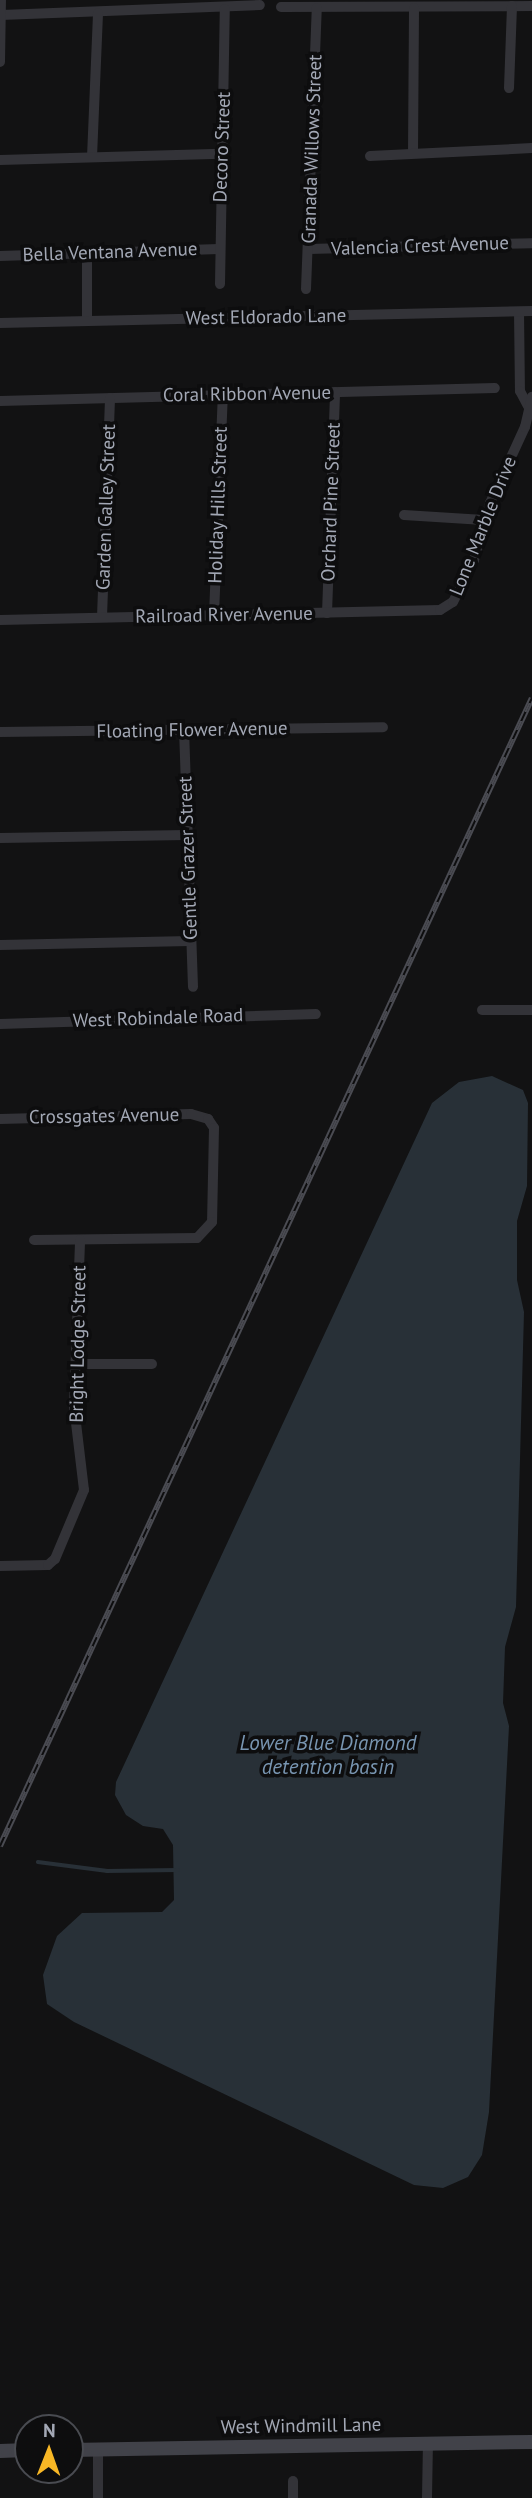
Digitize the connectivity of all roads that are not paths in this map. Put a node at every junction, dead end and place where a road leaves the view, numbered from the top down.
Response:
1 (1, 0) edge
2 (260, 5) dead end
3 (512, 6) junction
4 (532, 6) edge
5 (281, 7) dead end
6 (317, 8) junction
7 (414, 8) junction
8 (225, 9) junction
9 (98, 13) junction
10 (1, 15) edge
11 (0, 62) edge
12 (509, 88) dead end
13 (532, 148) edge
14 (413, 153) junction
15 (221, 154) junction
16 (370, 156) dead end
17 (92, 157) junction
18 (0, 160) edge
19 (532, 243) edge
20 (219, 249) junction
21 (309, 249) junction
22 (87, 253) junction
23 (0, 256) edge
24 (220, 284) dead end
25 (306, 289) dead end
26 (532, 311) edge
27 (519, 312) junction
28 (87, 321) junction
29 (0, 323) edge
30 (495, 388) dead end
31 (335, 392) junction
32 (223, 395) junction
33 (110, 398) junction
34 (0, 401) edge
35 (530, 401) edge
36 (404, 515) dead end
37 (484, 520) junction
38 (448, 607) joint
39 (327, 613) junction
40 (214, 615) junction
41 (102, 617) junction
42 (0, 620) edge
43 (383, 727) dead end
44 (184, 729) junction
45 (0, 732) edge
46 (187, 835) junction
47 (0, 838) edge
48 (190, 941) junction
49 (0, 945) edge
50 (193, 986) dead end
51 (482, 1010) dead end
52 (532, 1010) edge
53 (316, 1014) dead end
54 (0, 1024) edge
55 (0, 1119) edge
56 (34, 1240) dead end
57 (80, 1240) junction
58 (75, 1364) junction
59 (152, 1364) dead end
60 (0, 1566) edge
61 (428, 2442) junction
62 (532, 2442) edge
63 (84, 2450) edge
64 (98, 2450) junction
65 (293, 2481) dead end
66 (98, 2498) edge
67 (293, 2498) edge
68 (427, 2498) edge

1 - 10 street
2 - 8 street
3 - 4 street
3 - 7 street
3 - 12 street
5 - 6 street
6 - 7 street
6 - 21 street, Granada Willows Street
7 - 14 street
8 - 9 street
8 - 15 street, Decoro Street
9 - 10 street
9 - 17 street
10 - 11 street
13 - 14 street
14 - 16 street
15 - 17 street
15 - 20 street, Decoro Street
17 - 18 street
19 - 21 street, Valencia Crest Avenue
20 - 22 street, Bella Ventana Avenue
20 - 24 street, Decoro Street
21 - 25 street, Granada Willows Street
22 - 23 street, Bella Ventana Avenue
22 - 28 street
26 - 27 street, West Eldorado Lane
27 - 28 street, West Eldorado Lane
27 - 35 street, Lone Marble Drive
28 - 29 street, West Eldorado Lane
30 - 31 street, Coral Ribbon Avenue
31 - 32 street, Coral Ribbon Avenue
31 - 39 street, Orchard Pine Street
32 - 33 street, Coral Ribbon Avenue
32 - 40 street, Holiday Hills Street
33 - 34 street, Coral Ribbon Avenue
33 - 41 street, Garden Galley Street
35 - 37 street, Lone Marble Drive
36 - 37 street
37 - 38 street, Lone Marble Drive
38 - 39 street, Railroad River Avenue
39 - 40 street, Railroad River Avenue
40 - 41 street, Railroad River Avenue
41 - 42 street, Railroad River Avenue
43 - 44 street, Floating Flower Avenue
44 - 45 street, Floating Flower Avenue
44 - 46 street, Gentle Grazer Street
46 - 47 street
46 - 48 street, Gentle Grazer Street
48 - 49 street
48 - 50 street, Gentle Grazer Street
51 - 52 street
53 - 54 street, West Robindale Road
55 - 57 street, Crossgates Avenue
56 - 57 street
57 - 58 street, Bright Lodge Street
58 - 59 street
58 - 60 street, Bright Lodge Street
61 - 62 street, West Windmill Lane
61 - 64 street, West Windmill Lane
61 - 68 street
63 - 64 street, West Windmill Lane
64 - 66 street
65 - 67 street

